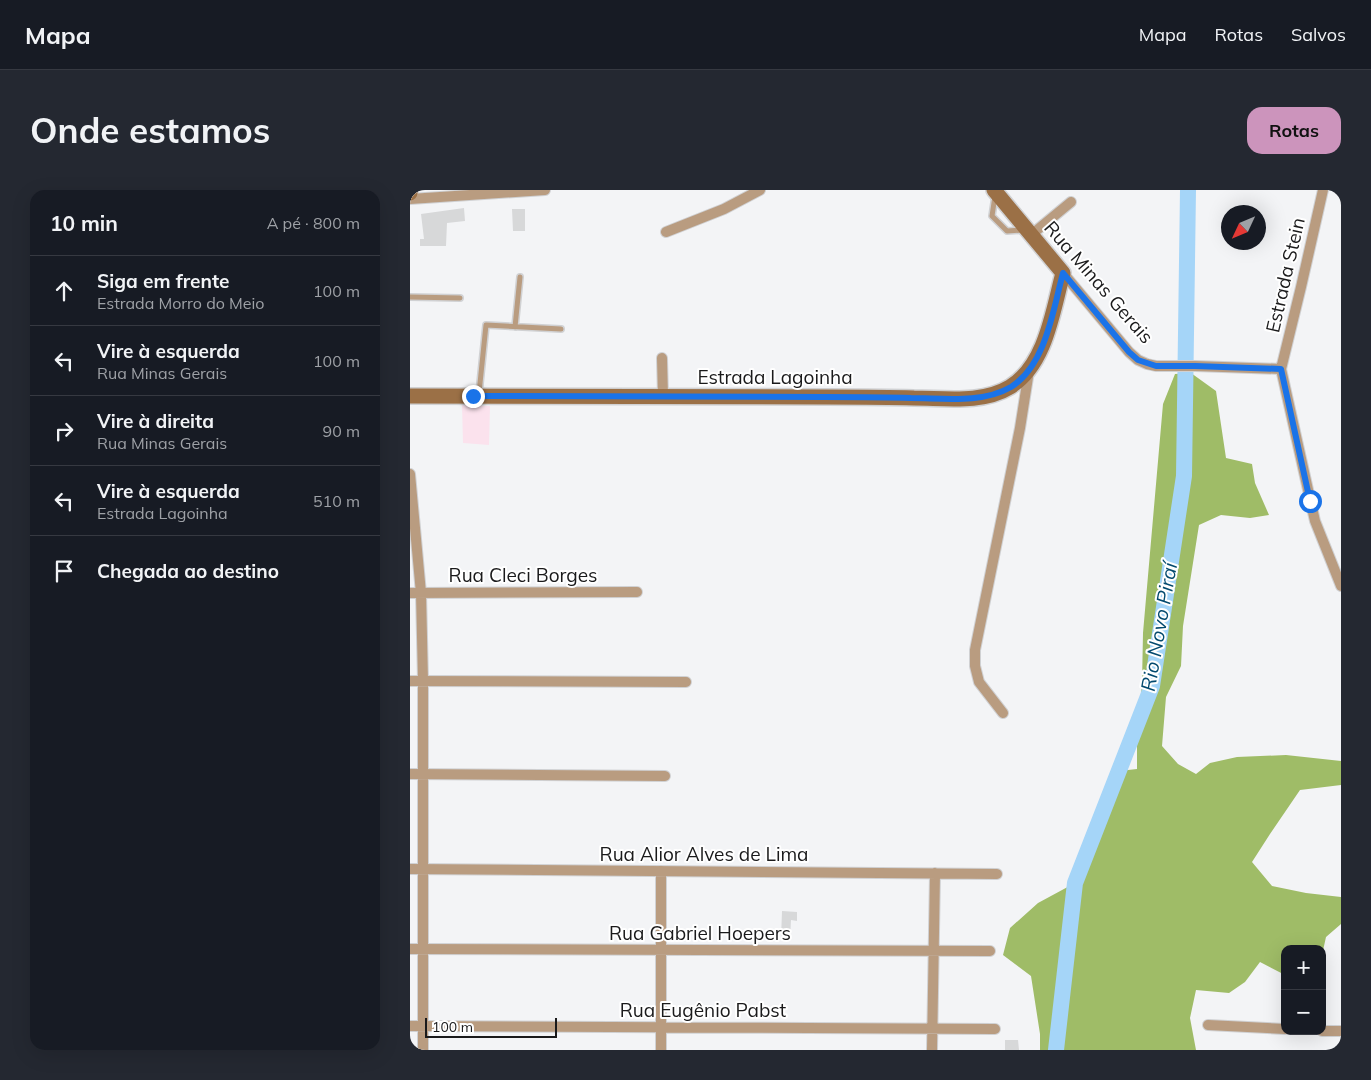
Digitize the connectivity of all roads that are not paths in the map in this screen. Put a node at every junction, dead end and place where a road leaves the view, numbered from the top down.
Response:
1 (545, 190) edge
2 (760, 190) edge
3 (1323, 190) edge
4 (995, 191) edge
5 (410, 199) edge
6 (1071, 202) dead end
7 (666, 232) dead end
8 (1029, 232) junction
9 (1063, 273) junction
10 (520, 277) dead end
11 (410, 297) edge
12 (460, 298) dead end
13 (515, 326) junction
14 (560, 329) dead end
15 (662, 358) dead end
16 (1281, 369) junction
17 (1029, 370) junction
18 (410, 396) edge
19 (479, 396) junction
20 (662, 397) junction
21 (410, 474) edge
22 (1341, 586) edge
23 (637, 592) dead end
24 (415, 593) edge
25 (410, 680) edge
26 (423, 681) junction
27 (686, 682) dead end
28 (1003, 713) dead end
29 (410, 774) edge
30 (424, 774) junction
31 (665, 776) dead end
32 (410, 869) edge
33 (424, 869) junction
34 (660, 871) junction
35 (935, 873) junction
36 (997, 874) dead end
37 (410, 949) edge
38 (423, 949) junction
39 (661, 950) junction
40 (934, 951) junction
41 (990, 951) dead end
42 (1208, 1025) dead end
43 (410, 1026) edge
44 (423, 1026) junction
45 (661, 1027) junction
46 (932, 1029) junction
47 (995, 1029) dead end
48 (1281, 1029) edge
49 (1326, 1031) edge
50 (1341, 1032) edge
51 (423, 1050) edge
52 (661, 1050) edge
53 (932, 1050) edge

1 - 5 street
2 - 7 street
3 - 16 street, Estrada Stein
4 - 8 main road, Rua Minas Gerais
6 - 8 street
8 - 9 main road, Rua Minas Gerais
9 - 16 street, Rua Minas Gerais
9 - 17 main road, Estrada Lagoinha
10 - 13 lane
11 - 12 lane
13 - 14 lane
13 - 19 lane
15 - 20 street
16 - 22 street
17 - 20 main road, Estrada Lagoinha
17 - 28 street
18 - 19 main road, Estrada Lagoinha
19 - 20 main road, Estrada Lagoinha
21 - 24 street
23 - 24 street, Rua Cleci Borges
24 - 26 street
25 - 26 street
26 - 27 street
26 - 30 street
29 - 30 street
30 - 31 street
30 - 33 street
32 - 33 street, Rua Alior Alves de Lima
33 - 34 street, Rua Alior Alves de Lima
33 - 38 street
34 - 35 street, Rua Alior Alves de Lima
34 - 39 street
35 - 36 street, Rua Alior Alves de Lima
35 - 40 street
37 - 38 street, Rua Gabriel Hoepers
38 - 39 street, Rua Gabriel Hoepers
38 - 44 street
39 - 40 street, Rua Gabriel Hoepers
39 - 45 street
40 - 41 street, Rua Gabriel Hoepers
40 - 46 street
42 - 48 street
43 - 44 street, Rua Eugênio Pabst
44 - 45 street, Rua Eugênio Pabst
44 - 51 street
45 - 46 street, Rua Eugênio Pabst
45 - 52 street
46 - 47 street, Rua Eugênio Pabst
46 - 53 street
49 - 50 street

